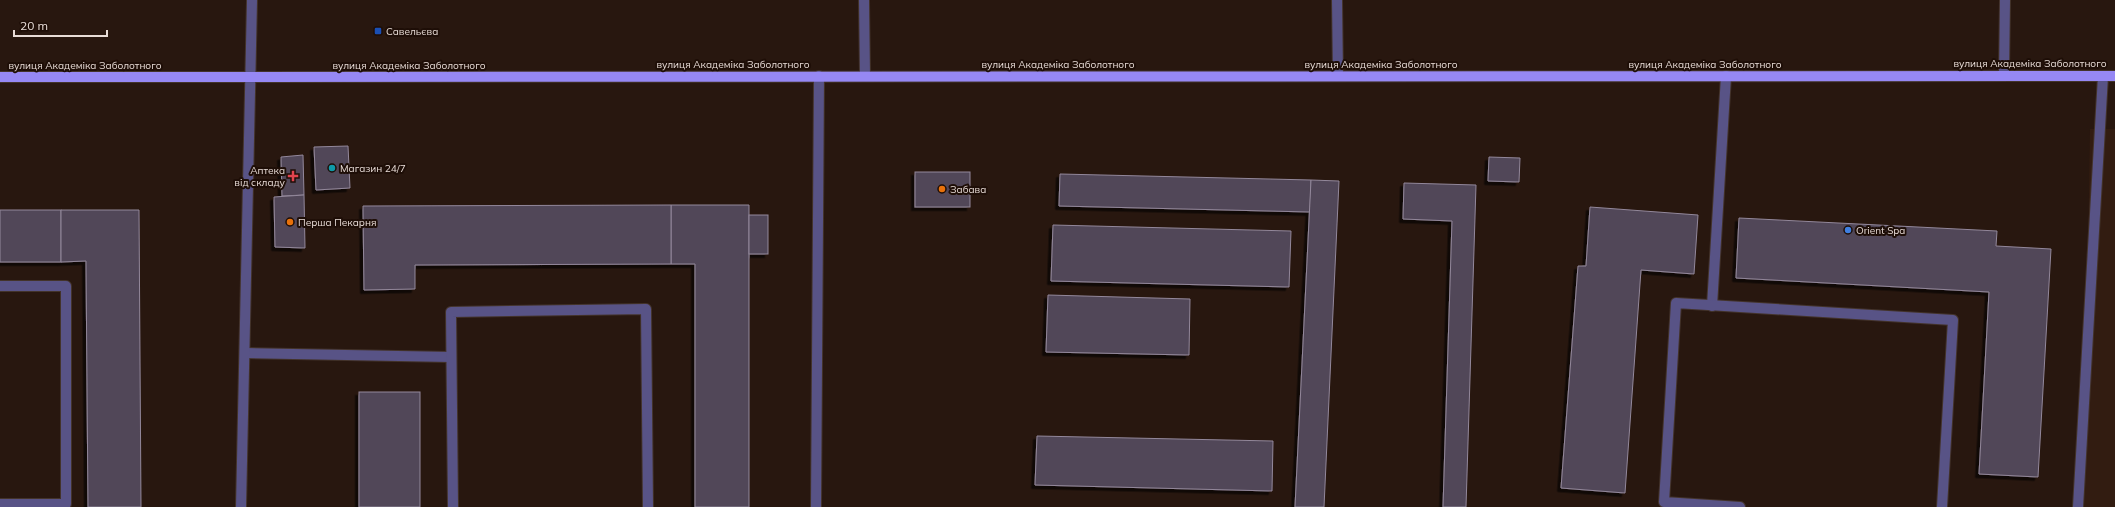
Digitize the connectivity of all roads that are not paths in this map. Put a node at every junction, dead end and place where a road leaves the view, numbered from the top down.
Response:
1 (252, 0) edge
2 (864, 0) edge
3 (1337, 0) edge
4 (2005, 0) edge
5 (2004, 75) junction
6 (819, 76) junction
7 (865, 76) junction
8 (1338, 76) junction
9 (1726, 76) junction
10 (2103, 76) junction
11 (2115, 76) edge
12 (0, 77) edge
13 (252, 77) junction
14 (0, 286) edge
15 (1712, 306) junction
16 (245, 353) junction
17 (451, 357) junction
18 (0, 504) edge
19 (241, 507) edge
20 (453, 507) edge
21 (648, 507) edge
22 (816, 507) edge
23 (1740, 507) edge
24 (1942, 507) edge
25 (2078, 507) edge

1 - 13 lane
2 - 7 lane
3 - 8 lane
4 - 5 lane
5 - 9 main road, вулиця Академіка Заболотного
5 - 10 main road, вулиця Академіка Заболотного
6 - 7 main road, вулиця Академіка Заболотного
6 - 13 main road, вулиця Академіка Заболотного
6 - 22 lane
7 - 8 main road, вулиця Академіка Заболотного
8 - 9 main road, вулиця Академіка Заболотного
9 - 15 lane
10 - 11 main road, вулиця Академіка Заболотного
10 - 25 lane
12 - 13 main road, вулиця Академіка Заболотного
13 - 16 lane
14 - 18 lane
15 - 23 lane
15 - 24 lane
16 - 17 lane
16 - 19 lane
17 - 20 lane
17 - 21 lane

